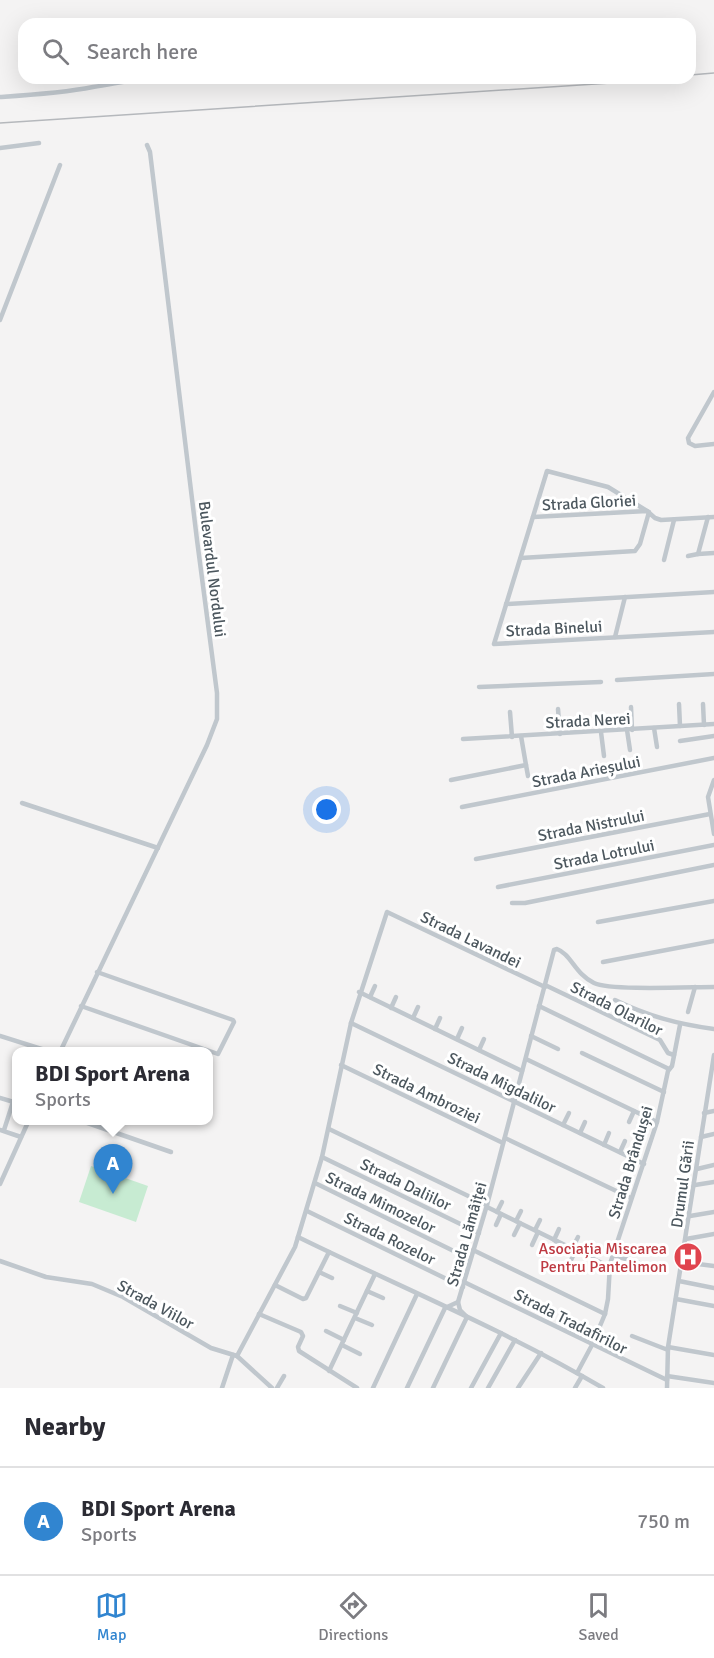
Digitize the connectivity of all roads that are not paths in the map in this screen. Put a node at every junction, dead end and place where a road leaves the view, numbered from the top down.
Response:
1 (109, 84) edge
2 (0, 97) edge
3 (39, 143) dead end
4 (147, 145) dead end
5 (0, 148) edge
6 (60, 165) dead end
7 (0, 320) edge
8 (714, 392) edge
9 (714, 444) edge
10 (648, 511) junction
11 (533, 517) junction
12 (708, 517) junction
13 (714, 517) edge
14 (674, 520) junction
15 (714, 553) edge
16 (698, 554) junction
17 (688, 556) dead end
18 (521, 558) junction
19 (664, 560) dead end
20 (714, 592) edge
21 (625, 597) junction
22 (506, 604) junction
23 (714, 632) edge
24 (615, 637) junction
25 (714, 674) edge
26 (617, 680) dead end
27 (601, 682) dead end
28 (479, 687) dead end
29 (678, 704) dead end
30 (703, 704) dead end
31 (631, 707) dead end
32 (558, 709) dead end
33 (510, 712) dead end
34 (714, 724) edge
35 (704, 725) junction
36 (680, 726) junction
37 (654, 728) junction
38 (629, 730) junction
39 (601, 732) junction
40 (560, 734) junction
41 (521, 736) junction
42 (714, 736) edge
43 (512, 737) junction
44 (463, 739) dead end
45 (680, 741) dead end
46 (657, 747) dead end
47 (630, 750) dead end
48 (604, 756) dead end
49 (714, 758) edge
50 (526, 765) junction
51 (528, 776) dead end
52 (452, 780) dead end
53 (714, 780) edge
54 (22, 803) dead end
55 (462, 807) dead end
56 (710, 814) junction
57 (714, 834) edge
58 (714, 845) edge
59 (158, 848) junction
60 (476, 859) dead end
61 (714, 865) edge
62 (498, 887) dead end
63 (714, 901) edge
64 (512, 903) dead end
65 (598, 922) dead end
66 (714, 941) edge
67 (603, 962) dead end
68 (97, 972) junction
69 (375, 986) dead end
70 (545, 986) junction
71 (695, 987) junction
72 (714, 987) edge
73 (359, 992) junction
74 (370, 997) junction
75 (396, 997) dead end
76 (615, 1000) dead end
77 (81, 1006) junction
78 (539, 1006) junction
79 (418, 1007) dead end
80 (391, 1008) junction
81 (688, 1012) dead end
82 (413, 1018) junction
83 (440, 1018) dead end
84 (351, 1023) junction
85 (680, 1024) junction
86 (462, 1028) dead end
87 (435, 1029) junction
88 (714, 1029) edge
89 (0, 1036) edge
90 (531, 1036) junction
91 (457, 1039) junction
92 (484, 1039) dead end
93 (35, 1047) edge
94 (62, 1047) edge
95 (198, 1047) edge
96 (558, 1049) dead end
97 (479, 1050) junction
98 (213, 1052) edge
99 (582, 1053) dead end
100 (674, 1055) junction
101 (714, 1055) edge
102 (525, 1059) junction
103 (341, 1065) junction
104 (669, 1069) junction
105 (522, 1071) junction
106 (711, 1085) edge
107 (663, 1092) junction
108 (514, 1101) junction
109 (12, 1110) edge
110 (634, 1111) junction
111 (714, 1111) edge
112 (569, 1113) dead end
113 (704, 1113) junction
114 (585, 1122) dead end
115 (629, 1122) dead end
116 (657, 1122) junction
117 (27, 1125) edge
118 (93, 1125) edge
119 (563, 1125) junction
120 (13, 1127) dead end
121 (3, 1129) edge
122 (329, 1129) junction
123 (580, 1133) junction
124 (609, 1133) dead end
125 (714, 1134) edge
126 (21, 1137) junction
127 (701, 1137) junction
128 (504, 1141) junction
129 (625, 1142) dead end
130 (604, 1144) junction
131 (171, 1152) dead end
132 (620, 1152) junction
133 (322, 1157) junction
134 (644, 1164) junction
135 (714, 1166) edge
136 (697, 1169) junction
137 (714, 1182) edge
138 (315, 1183) junction
139 (0, 1184) edge
140 (694, 1185) junction
141 (631, 1198) junction
142 (502, 1202) dead end
143 (487, 1206) junction
144 (521, 1210) dead end
145 (307, 1211) junction
146 (714, 1212) edge
147 (499, 1213) junction
148 (690, 1216) junction
149 (540, 1220) dead end
150 (518, 1222) junction
151 (496, 1225) dead end
152 (559, 1229) dead end
153 (537, 1231) junction
154 (479, 1233) junction
155 (714, 1234) edge
156 (514, 1235) dead end
157 (298, 1237) junction
158 (578, 1237) dead end
159 (686, 1239) junction
160 (555, 1240) junction
161 (532, 1245) dead end
162 (597, 1246) dead end
163 (574, 1250) junction
164 (473, 1251) junction
165 (328, 1252) junction
166 (551, 1254) dead end
167 (613, 1255) junction
168 (470, 1258) junction
169 (591, 1258) junction
170 (0, 1261) edge
171 (570, 1262) dead end
172 (682, 1262) junction
173 (642, 1264) dead end
174 (714, 1266) edge
175 (610, 1267) junction
176 (319, 1272) junction
177 (375, 1274) junction
178 (332, 1278) dead end
179 (679, 1281) junction
180 (463, 1284) junction
181 (275, 1286) junction
182 (714, 1288) edge
183 (367, 1291) junction
184 (417, 1294) junction
185 (383, 1298) dead end
186 (676, 1299) junction
187 (458, 1302) junction
188 (340, 1306) dead end
189 (714, 1306) edge
190 (446, 1308) junction
191 (259, 1314) junction
192 (605, 1314) junction
193 (356, 1316) junction
194 (467, 1317) junction
195 (372, 1325) dead end
196 (326, 1331) dead end
197 (501, 1333) junction
198 (632, 1336) dead end
199 (515, 1340) junction
200 (343, 1343) junction
201 (592, 1345) junction
202 (668, 1348) junction
203 (541, 1353) junction
204 (360, 1354) dead end
205 (714, 1355) edge
206 (235, 1356) junction
207 (329, 1371) junction
208 (579, 1374) junction
209 (284, 1377) dead end
210 (667, 1378) junction
211 (348, 1383) junction
212 (714, 1383) edge
213 (222, 1388) edge
214 (272, 1388) edge
215 (277, 1388) edge
216 (344, 1388) edge
217 (357, 1388) edge
218 (373, 1388) edge
219 (408, 1388) edge
220 (432, 1388) edge
221 (471, 1388) edge
222 (488, 1388) edge
223 (518, 1388) edge
224 (575, 1388) edge
225 (603, 1388) edge
226 (667, 1388) edge

1 - 2 street
3 - 5 street
4 - 59 street, Bulevardul Nordului
6 - 7 street
8 - 9 street
10 - 11 street, Strada Gloriei
10 - 11 street
10 - 14 street, Strada Gloriei
10 - 18 street
11 - 18 street
12 - 13 street, Strada Gloriei
12 - 14 street, Strada Gloriei
12 - 16 street
14 - 19 street
15 - 16 street
16 - 17 street
18 - 22 street
20 - 21 street, Strada Binelui
21 - 22 street, Strada Binelui
21 - 24 street
22 - 24 street, Strada Binelui
23 - 24 street, Strada Binelui
25 - 26 street
27 - 28 street
29 - 36 street
30 - 35 street
31 - 38 street
32 - 40 street
33 - 43 street
34 - 35 street, Strada Nerei
35 - 36 street, Strada Nerei
36 - 37 street, Strada Nerei
37 - 38 street, Strada Nerei
37 - 46 street
38 - 39 street, Strada Nerei
38 - 47 street
39 - 40 street, Strada Nerei
39 - 48 street
40 - 41 street, Strada Nerei
41 - 43 street, Strada Nerei
41 - 50 street
42 - 45 street
43 - 44 street, Strada Nerei
49 - 55 street, Strada Arieșului
50 - 51 street
50 - 52 street
53 - 56 street
54 - 59 street
56 - 57 street
56 - 60 street, Strada Nistrului
58 - 62 street, Strada Lotrului
59 - 68 street, Bulevardul Nordului
61 - 64 street
63 - 65 street
66 - 67 street
68 - 77 street, Bulevardul Nordului
68 - 98 street
69 - 74 street
70 - 71 street, Strada Lămâiței
70 - 73 street, Strada Lavandei
70 - 78 street, Strada Lămâiței
70 - 100 street, Strada Olarilor
71 - 72 street
71 - 81 street
73 - 74 street
73 - 84 street
74 - 80 street
75 - 80 street
76 - 85 street
77 - 94 street, Bulevardul Nordului
77 - 95 street
78 - 90 street, Strada Lămâiței
78 - 104 street
79 - 82 street
80 - 82 street
82 - 87 street
83 - 87 street
84 - 103 street
84 - 108 street, Strada Migdalilor
85 - 88 street
85 - 100 street, Strada Brândușei
86 - 91 street
87 - 91 street
89 - 93 street
90 - 96 street
90 - 102 street, Strada Lămâiței
91 - 97 street
92 - 97 street
97 - 105 street
99 - 107 street
100 - 104 street, Strada Brândușei
101 - 106 street, Drumul Gării
102 - 105 street, Strada Lămâiței
102 - 110 street
103 - 122 street
103 - 128 street, Strada Ambroziei
104 - 107 street, Strada Brândușei
105 - 108 street, Strada Lămâiței
106 - 113 street, Drumul Gării
107 - 116 street, Strada Brândușei
108 - 119 street, Strada Migdalilor
108 - 128 street, Strada Lămâiței
109 - 121 street
110 - 115 street
110 - 116 street
111 - 113 street
112 - 119 street
113 - 127 street, Drumul Gării
114 - 123 street
116 - 134 street, Strada Brândușei
117 - 126 street
118 - 131 street
119 - 123 street, Strada Migdalilor
120 - 121 street
121 - 126 street
122 - 133 street
122 - 143 street
123 - 130 street, Strada Migdalilor
124 - 130 street
125 - 127 street
126 - 139 street
127 - 136 street, Drumul Gării
128 - 141 street, Strada Ambroziei
128 - 143 street, Strada Lămâiței
129 - 132 street
130 - 132 street, Strada Migdalilor
132 - 134 street, Strada Migdalilor
133 - 138 street
133 - 154 street, Strada Daliilor
134 - 141 street, Strada Brândușei
135 - 136 street
136 - 140 street, Drumul Gării
137 - 140 street
138 - 145 street
138 - 168 street, Strada Mimozelor
140 - 148 street, Drumul Gării
141 - 167 street, Strada Brândușei
142 - 147 street
143 - 147 street
143 - 154 street, Strada Lămâiței
144 - 150 street
145 - 157 street
145 - 180 street, Strada Rozelor
146 - 148 street
147 - 150 street
147 - 151 street
148 - 159 street, Drumul Gării
149 - 153 street
150 - 153 street
150 - 156 street
152 - 160 street
153 - 160 street
153 - 161 street
154 - 164 street, Strada Lămâiței
155 - 159 street
157 - 165 street
157 - 181 street
158 - 163 street
159 - 172 street, Drumul Gării
160 - 163 street
160 - 166 street
162 - 169 street
163 - 169 street
163 - 171 street
164 - 168 street, Strada Lămâiței
164 - 192 street
165 - 176 street
165 - 177 street
167 - 173 street
167 - 175 street, Strada Brândușei
168 - 180 street, Strada Lămâiței
169 - 175 street
170 - 206 street, Strada Viilor
172 - 174 street
172 - 179 street, Drumul Gării
175 - 192 street, Strada Brândușei
176 - 178 street
176 - 181 street
177 - 183 street
177 - 184 street
179 - 182 street
179 - 186 street, Drumul Gării
180 - 187 street, Strada Lămâiței
180 - 201 street, Strada Tradafirilor
181 - 191 street
183 - 185 street
183 - 193 street
184 - 190 street
184 - 218 street
186 - 189 street
186 - 202 street, Drumul Gării
187 - 190 street
187 - 194 street, Strada Lămâiței
188 - 193 street
190 - 194 street
190 - 219 street
191 - 206 street
191 - 207 street
192 - 201 street, Strada Brândușei
193 - 195 street
193 - 200 street
194 - 197 street
194 - 220 street
196 - 200 street
197 - 199 street
197 - 221 street
198 - 202 street
199 - 203 street
199 - 222 street
200 - 204 street
200 - 207 street
201 - 208 street, Strada Brândușei
201 - 210 street, Strada Tradafirilor
202 - 205 street
202 - 210 street, Drumul Gării
203 - 208 street
203 - 223 street
206 - 213 street
206 - 214 street, Strada Viilor
207 - 211 street
208 - 224 street, Strada Brândușei
208 - 225 street
209 - 215 street
210 - 212 street, Strada Tradafirilor
210 - 226 street, Drumul Gării
211 - 216 street
211 - 217 street

